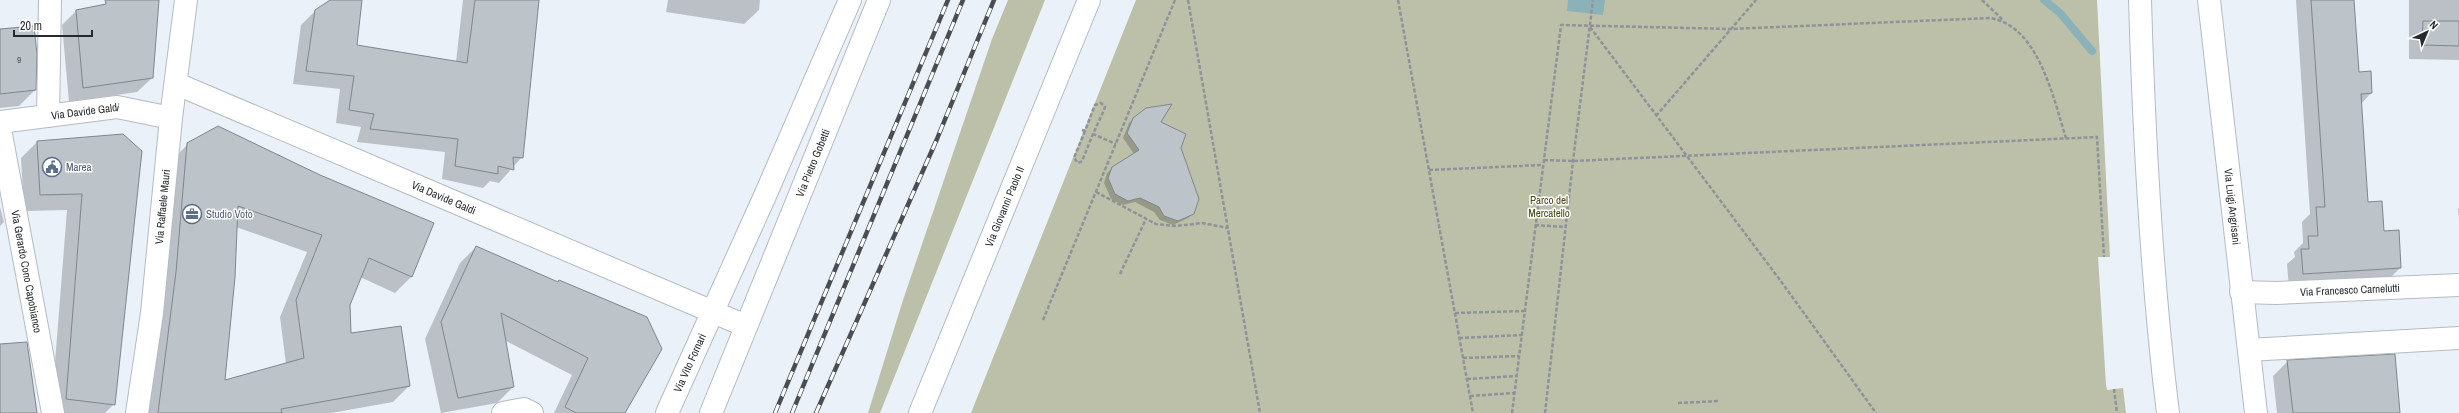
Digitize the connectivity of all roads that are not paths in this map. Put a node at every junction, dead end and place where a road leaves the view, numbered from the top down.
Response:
1 (50, 0) edge
2 (186, 0) edge
3 (850, 0) edge
4 (879, 0) edge
5 (1089, 0) edge
6 (2140, 0) edge
7 (2209, 0) edge
8 (833, 39) junction
9 (858, 49) junction
10 (177, 84) junction
11 (48, 116) junction
12 (171, 118) junction
13 (0, 122) edge
14 (0, 129) edge
15 (2459, 285) edge
16 (2241, 292) junction
17 (711, 311) junction
18 (746, 326) junction
19 (2459, 338) edge
20 (2249, 350) junction
21 (53, 413) edge
22 (137, 413) edge
23 (503, 413) edge
24 (532, 413) edge
25 (667, 413) edge
26 (711, 413) edge
27 (920, 413) edge
28 (2168, 413) edge
29 (2256, 413) edge

1 - 11 street
2 - 10 street, Via Raffaele Mauri
3 - 8 street
4 - 9 street, Via Pietro Gobetti
5 - 27 street, Via Giovanni Paolo II
6 - 28 street
7 - 16 street, Via Luigi Angrisani
8 - 9 street
8 - 17 street
9 - 18 street, Via Pietro Gobetti
10 - 12 street, Via Raffaele Mauri
10 - 17 street, Via Davide Galdi
11 - 12 street, Via Davide Galdi
11 - 13 street, Via Davide Galdi
12 - 22 street, Via Raffaele Mauri
14 - 21 street, Via Gerardo Cono Capobianco
15 - 16 street, Via Francesco Carnelutti
16 - 20 street, Via Luigi Angrisani
17 - 18 street, Via Davide Galdi
17 - 25 street, Via Vito Fornari
18 - 26 street
19 - 20 street
20 - 29 street, Via Luigi Angrisani
23 - 24 street

